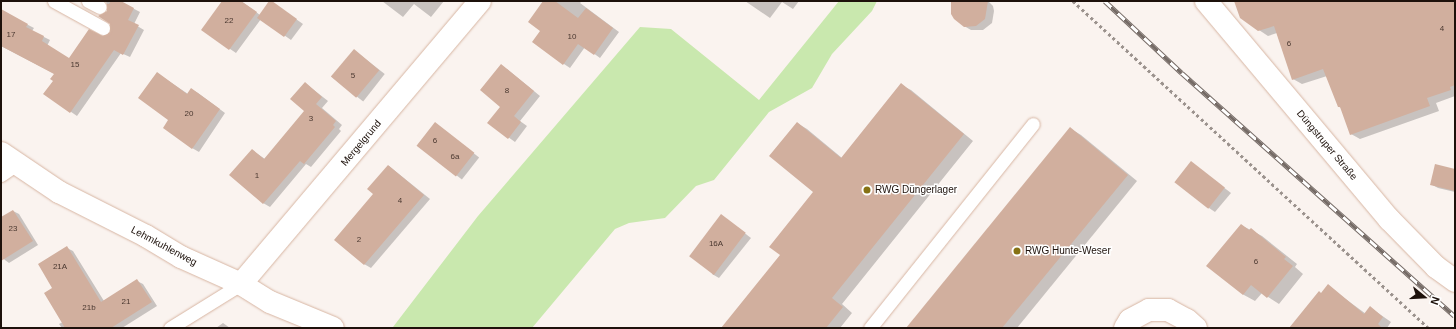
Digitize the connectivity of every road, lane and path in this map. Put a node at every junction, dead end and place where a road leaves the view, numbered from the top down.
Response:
1 (54, 1) edge
2 (88, 1) edge
3 (480, 1) edge
4 (1073, 1) edge
5 (1206, 1) edge
6 (100, 7) dead end
7 (104, 28) dead end
8 (1033, 124) dead end
9 (6, 164) edge
10 (1455, 281) edge
11 (241, 284) junction
12 (170, 328) edge
13 (333, 328) edge
14 (870, 328) edge
15 (1125, 328) edge
16 (1196, 328) edge
17 (1429, 328) edge

1 - 7 lane
2 - 6 lane
3 - 11 street, Mergelgrund
4 - 17 path
5 - 10 street, Düngstruper Straße
8 - 14 lane
9 - 11 street, Lehmkuhlenweg
11 - 12 lane
11 - 13 street, Lehmkuhlenweg
15 - 16 street

